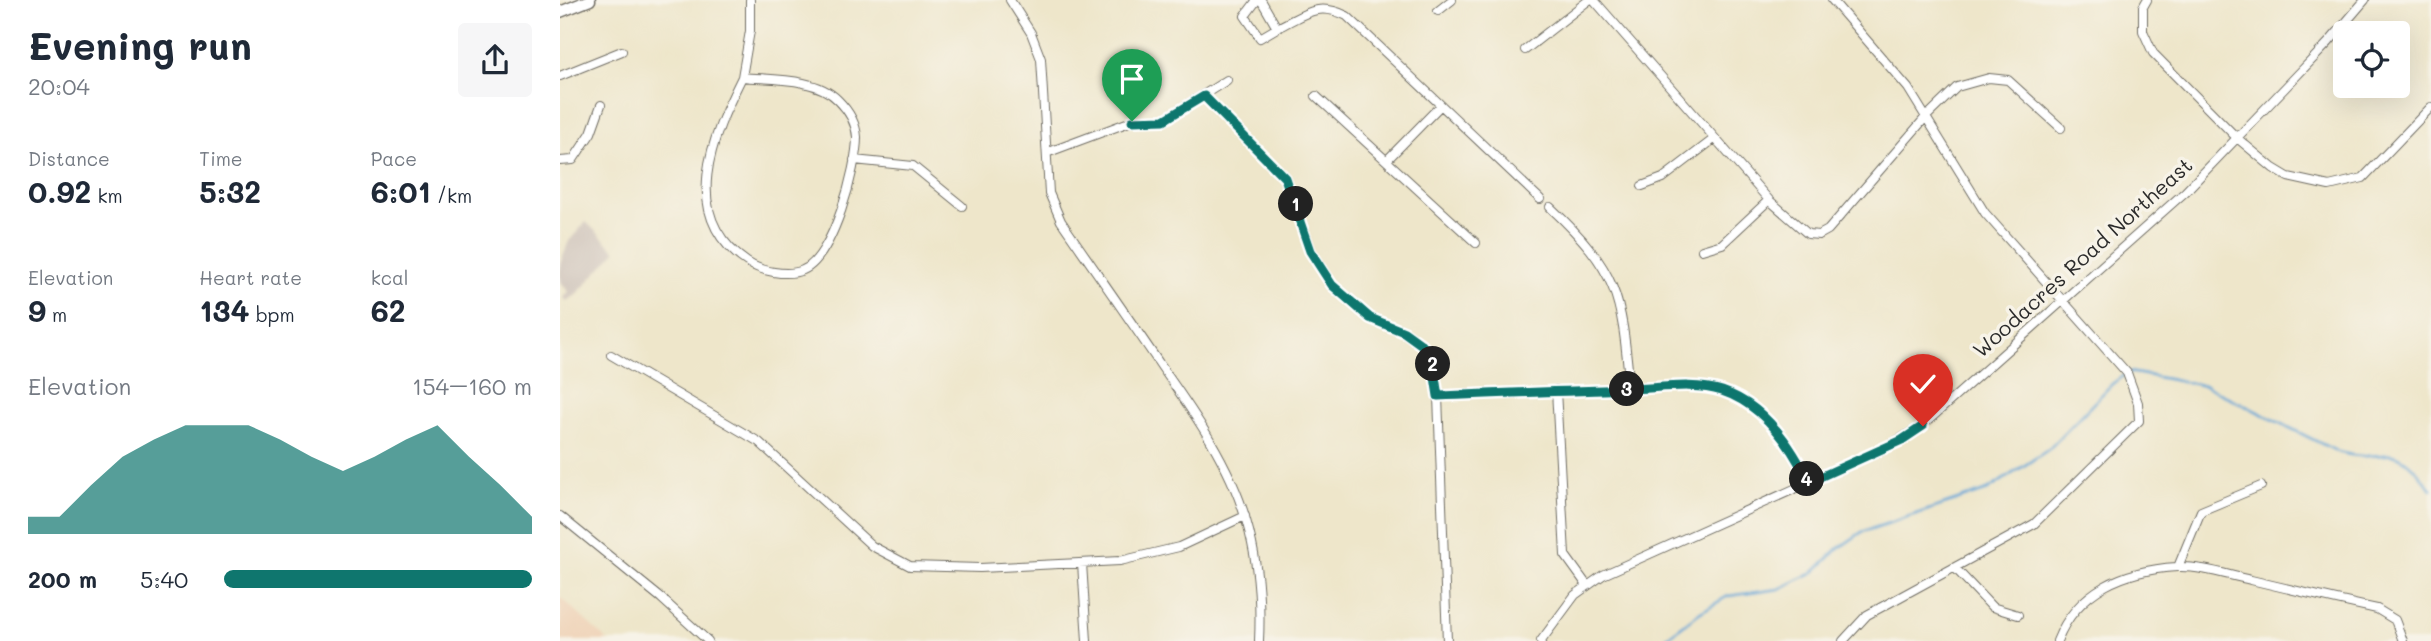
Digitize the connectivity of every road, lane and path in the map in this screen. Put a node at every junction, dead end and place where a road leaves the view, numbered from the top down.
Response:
1 (590, 0) edge
2 (750, 0) edge
3 (1010, 0) edge
4 (1259, 0) edge
5 (1452, 0) edge
6 (1592, 0) edge
7 (1832, 0) edge
8 (2147, 0) edge
9 (2365, 0) edge
10 (1438, 11) dead end
11 (560, 12) edge
12 (1277, 28) junction
13 (1525, 50) dead end
14 (622, 51) dead end
15 (560, 76) edge
16 (741, 77) junction
17 (1227, 80) dead end
18 (1204, 96) junction
19 (1316, 96) dead end
20 (601, 105) dead end
21 (1440, 106) junction
22 (2431, 107) edge
23 (1925, 118) junction
24 (2061, 128) dead end
25 (2237, 138) junction
26 (1714, 139) junction
27 (1049, 152) junction
28 (854, 160) junction
29 (1387, 160) junction
30 (560, 161) edge
31 (1642, 186) dead end
32 (1540, 199) dead end
33 (1769, 200) junction
34 (962, 206) dead end
35 (1550, 207) dead end
36 (1476, 243) dead end
37 (1702, 250) dead end
38 (2062, 301) junction
39 (611, 355) dead end
40 (1630, 389) junction
41 (1556, 390) junction
42 (1438, 396) junction
43 (1809, 482) junction
44 (2261, 486) dead end
45 (560, 516) edge
46 (1245, 516) junction
47 (1082, 564) junction
48 (2178, 567) junction
49 (1956, 569) junction
50 (1586, 584) junction
51 (2018, 615) dead end
52 (708, 641) edge
53 (1087, 641) edge
54 (1259, 641) edge
55 (1447, 641) edge
56 (1541, 641) edge
57 (1843, 641) edge
58 (2057, 641) edge
59 (2403, 641) edge

1 - 11 main road
2 - 16 street
3 - 27 street
4 - 12 street
4 - 12 street
5 - 10 street
6 - 13 street
6 - 26 street
7 - 23 street
8 - 25 street
9 - 25 street, Woodacres Road Northeast
12 - 21 street
14 - 15 street
16 - 28 street
16 - 28 street
17 - 18 street
18 - 27 street
18 - 42 street
19 - 29 street
20 - 30 street
21 - 29 street
21 - 32 street
22 - 25 street
23 - 24 street
23 - 33 street
23 - 38 street
25 - 38 street, Woodacres Road Northeast
26 - 31 street
26 - 33 street
27 - 46 street
28 - 34 street
29 - 36 street
33 - 37 street
35 - 40 street
38 - 43 street, Woodacres Road Northeast
38 - 49 street
39 - 47 street
40 - 41 street
40 - 43 street
41 - 42 street
41 - 50 street
42 - 55 street
43 - 50 street, Woodacres Road Northeast
44 - 48 street
45 - 52 street
46 - 47 street
46 - 54 street
47 - 53 street
48 - 58 street
48 - 59 street
49 - 51 street
49 - 57 street
50 - 56 street, Woodacres Road Northeast

